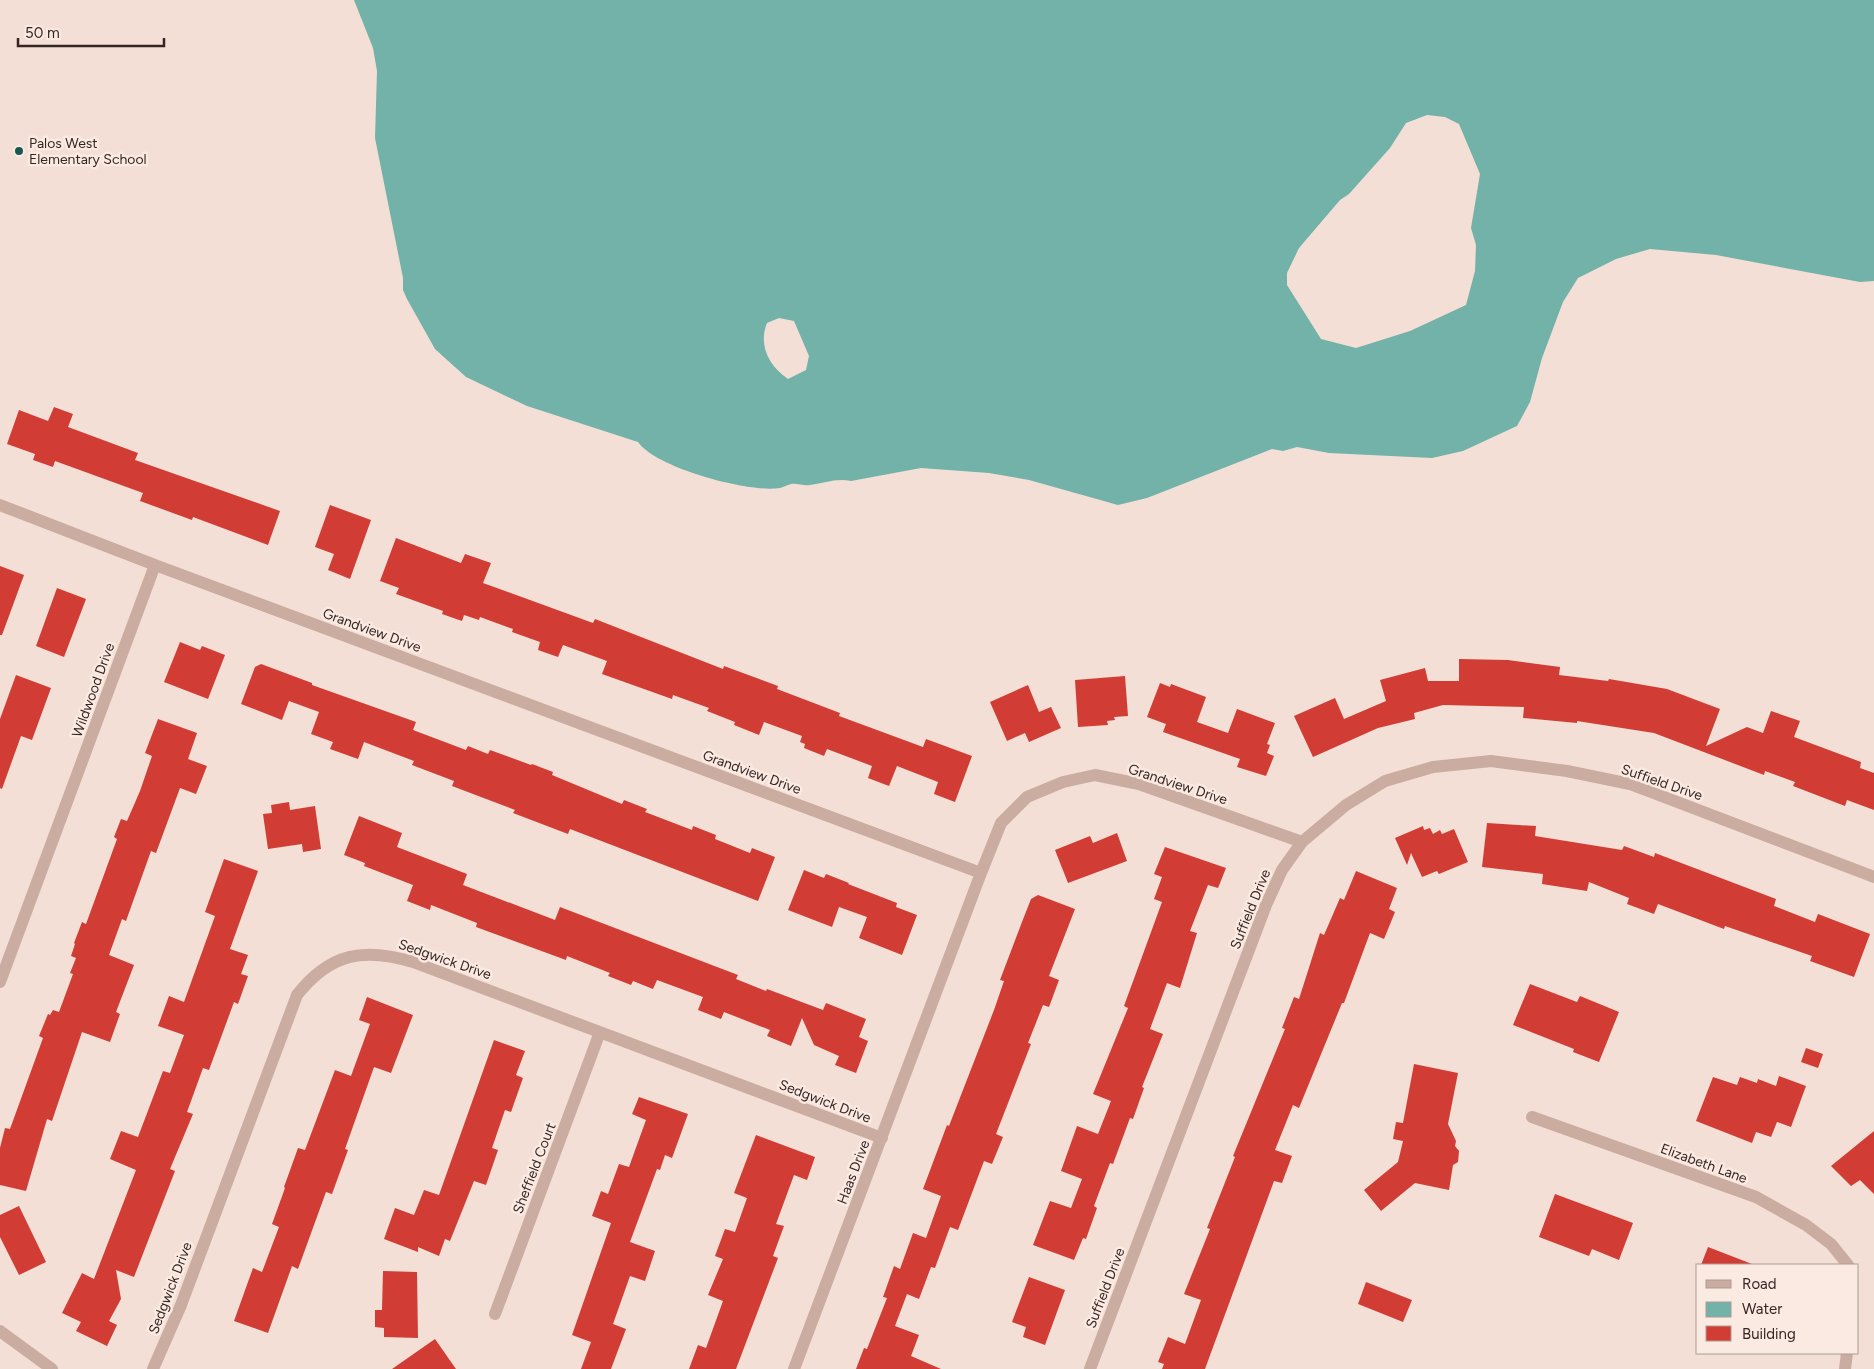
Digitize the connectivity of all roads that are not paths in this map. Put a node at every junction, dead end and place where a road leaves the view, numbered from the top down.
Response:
1 (0, 505) edge
2 (156, 565) junction
3 (1302, 842) junction
4 (981, 873) junction
5 (1874, 877) edge
6 (0, 982) edge
7 (600, 1032) junction
8 (1532, 1117) dead end
9 (882, 1138) junction
10 (1847, 1264) edge
11 (494, 1314) dead end
12 (0, 1331) edge
13 (1847, 1354) edge
14 (52, 1369) edge
15 (153, 1369) edge
16 (794, 1369) edge
17 (1090, 1369) edge
18 (1846, 1369) edge

1 - 2 street
2 - 4 street, Grandview Drive
2 - 6 street, Wildwood Drive
3 - 4 street, Grandview Drive
3 - 5 street, Suffield Drive
3 - 17 street, Suffield Drive
4 - 9 street, Haas Drive
7 - 9 street, Sedgwick Drive
7 - 11 street, Sheffield Court
7 - 15 street, Sedgwick Drive
8 - 10 street, Elizabeth Lane
9 - 16 street, Haas Drive
12 - 14 street
13 - 18 street

